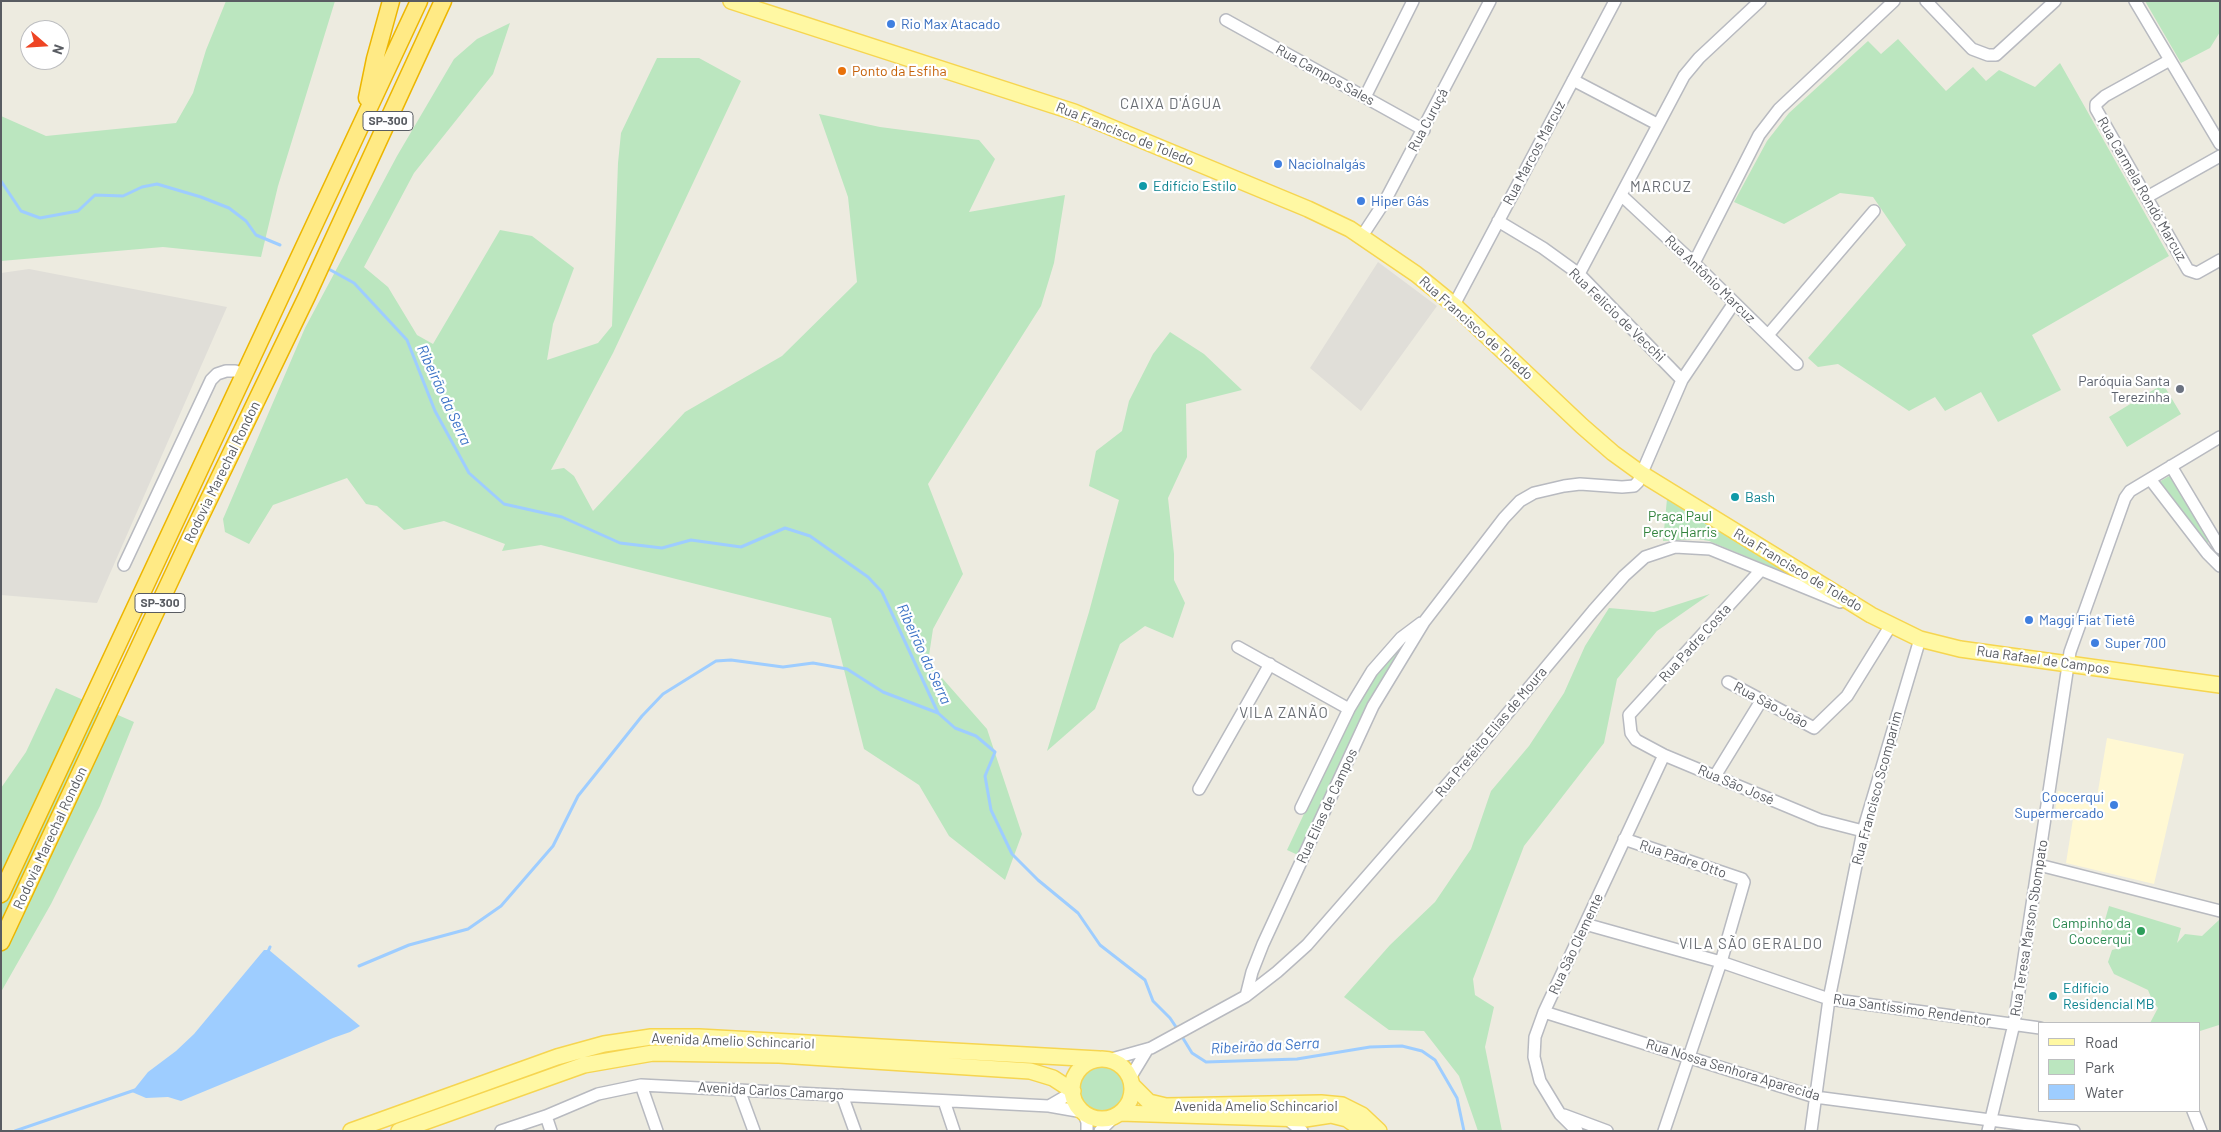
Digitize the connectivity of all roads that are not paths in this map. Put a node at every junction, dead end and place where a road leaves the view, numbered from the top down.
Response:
1 (391, 1) edge
2 (419, 1) edge
3 (443, 1) edge
4 (732, 1) edge
5 (1413, 1) edge
6 (1490, 1) edge
7 (1615, 1) edge
8 (1760, 1) edge
9 (1894, 1) edge
10 (1926, 1) edge
11 (2055, 1) edge
12 (2135, 1) edge
13 (1226, 20) dead end
14 (2170, 60) junction
15 (1573, 80) junction
16 (1365, 97) junction
17 (363, 123) junction
18 (1657, 124) junction
19 (1424, 130) junction
20 (2220, 144) edge
21 (2220, 156) edge
22 (1621, 195) junction
23 (2147, 197) junction
24 (1874, 211) dead end
25 (1498, 221) junction
26 (1362, 236) junction
27 (2220, 260) edge
28 (1694, 263) junction
29 (1579, 274) junction
30 (1734, 303) junction
31 (1454, 305) junction
32 (1768, 335) junction
33 (1797, 364) dead end
34 (244, 374) junction
35 (1682, 380) junction
36 (2220, 436) edge
37 (2171, 466) junction
38 (1642, 474) junction
39 (2150, 479) junction
40 (2220, 549) edge
41 (2207, 553) junction
42 (124, 565) dead end
43 (2220, 566) edge
44 (1761, 570) junction
45 (1871, 615) junction
46 (1424, 622) junction
47 (1892, 625) junction
48 (1920, 638) junction
49 (1238, 647) dead end
50 (2069, 663) junction
51 (1270, 664) junction
52 (1728, 682) dead end
53 (2220, 685) edge
54 (1761, 701) junction
55 (1349, 708) junction
56 (1629, 715) joint
57 (1664, 755) junction
58 (1715, 776) junction
59 (1199, 789) dead end
60 (1301, 808) dead end
61 (1863, 831) junction
62 (1624, 839) junction
63 (2039, 865) junction
64 (1, 894) edge
65 (2220, 911) edge
66 (1585, 924) junction
67 (1, 942) edge
68 (1721, 962) junction
69 (1246, 996) junction
70 (1829, 999) junction
71 (1544, 1012) junction
72 (2014, 1024) junction
73 (2038, 1028) edge
74 (1149, 1049) junction
75 (1689, 1056) junction
76 (1104, 1059) junction
77 (1131, 1081) junction
78 (640, 1085) junction
79 (739, 1090) junction
80 (1073, 1092) junction
81 (842, 1095) junction
82 (1815, 1097) junction
83 (944, 1101) junction
84 (1048, 1106) junction
85 (1288, 1111) junction
86 (1083, 1112) junction
87 (2193, 1112) edge
88 (1118, 1114) junction
89 (1560, 1114) junction
90 (546, 1116) junction
91 (1989, 1125) edge
92 (1307, 1128) edge
93 (351, 1131) edge
94 (399, 1131) edge
95 (500, 1131) edge
96 (551, 1131) edge
97 (657, 1131) edge
98 (754, 1131) edge
99 (855, 1131) edge
100 (954, 1131) edge
101 (1088, 1131) edge
102 (1100, 1131) edge
103 (1364, 1131) edge
104 (1379, 1131) edge
105 (1577, 1131) edge
106 (1607, 1131) edge
107 (1664, 1131) edge
108 (1811, 1131) edge
109 (2074, 1131) edge
110 (2201, 1131) edge

1 - 17 highway
2 - 17 highway, Rodovia Marechal Rondon / SP-300
3 - 67 highway, Rodovia Marechal Rondon / SP-300
4 - 26 main road, Rua Francisco de Toledo
5 - 16 street
6 - 19 street, Rua Curuçá
7 - 15 street, Rua Marcos Marcuz
8 - 18 street
9 - 28 street
10 - 11 street
12 - 14 street
13 - 16 street, Rua Campos Sales
14 - 20 street
14 - 23 street, Rua Carmela Rondó Marcuz
15 - 18 street
15 - 25 street, Rua Marcos Marcuz
16 - 19 street, Rua Campos Sales
17 - 34 highway, Rodovia Marechal Rondon / SP-300
18 - 22 street
19 - 26 street, Rua Curuçá
21 - 23 street
22 - 28 street, Rua Antônio Marcuz
22 - 29 street
23 - 27 street, Rua Carmela Rondó Marcuz
24 - 32 street
25 - 29 street, Rua Felicio de Vecchi
25 - 31 street, Rua Marcos Marcuz
26 - 31 main road, Rua Francisco de Toledo
28 - 30 street, Rua Antônio Marcuz
29 - 35 street, Rua Felicio de Vecchi
30 - 32 street, Rua Antônio Marcuz
30 - 35 street
31 - 38 main road, Rua Francisco de Toledo
32 - 33 street, Rua Antônio Marcuz
34 - 42 street
34 - 64 highway, Rodovia Marechal Rondon / SP-300
35 - 38 street
36 - 37 street, Rua Teresa Marson Sbompato
37 - 39 street, Rua Teresa Marson Sbompato
37 - 40 street
38 - 45 main road, Rua Francisco de Toledo
38 - 46 street, Rua Elias de Campos
39 - 41 street
39 - 50 street, Rua Teresa Marson Sbompato
40 - 41 street
41 - 43 street
44 - 45 street, Rua Prefeito Elias de Moura
44 - 56 street, Rua Padre Costa
44 - 69 street, Rua Prefeito Elias de Moura
45 - 47 main road, Rua Rafael de Campos
46 - 55 street, Rua Elias de Campos
46 - 69 street, Rua Elias de Campos
47 - 48 main road, Rua Rafael de Campos
47 - 54 street, Rua São João
48 - 50 main road, Rua Rafael de Campos
48 - 61 street, Rua Francisco Scomparim
49 - 51 street
50 - 53 main road, Rua Rafael de Campos
50 - 63 street, Rua Teresa Marson Sbompato
51 - 55 street
51 - 59 street
52 - 54 street, Rua São João
54 - 58 street
55 - 60 street, Rua Elias de Campos
56 - 57 street, Rua São José
57 - 58 street, Rua São José
57 - 62 street, Rua São Clemente
58 - 61 street, Rua São José
61 - 70 street, Rua Francisco Scomparim
62 - 66 street, Rua São Clemente
62 - 68 street, Rua Padre Otto
63 - 65 street
63 - 72 street, Rua Teresa Marson Sbompato
66 - 68 street, Rua Santíssimo Rendentor
66 - 71 street, Rua São Clemente
68 - 70 street, Rua Santíssimo Rendentor
68 - 75 street
69 - 74 street, Rua Prefeito Elias de Moura
70 - 72 street, Rua Santíssimo Rendentor
70 - 82 street, Rua Francisco Scomparim
71 - 75 street, Rua Nossa Senhora Aparecida
71 - 89 street, Rua São Clemente
72 - 73 street, Rua Santíssimo Rendentor
72 - 91 street, Rua Teresa Marson Sbompato
74 - 76 street, Rua Prefeito Elias de Moura
74 - 77 street
75 - 82 street, Rua Nossa Senhora Aparecida
75 - 107 street
76 - 77 main road, Avenida Amelio Schincariol
76 - 80 main road
76 - 93 main road, Avenida Amelio Schincariol
77 - 85 main road, Avenida Amelio Schincariol
77 - 88 main road
78 - 79 street, Avenida Carlos Camargo
78 - 90 street, Avenida Carlos Camargo
78 - 97 street
79 - 81 street, Avenida Carlos Camargo
79 - 98 street
80 - 84 street
80 - 86 main road
80 - 94 main road, Avenida Amelio Schincariol
81 - 83 street, Avenida Carlos Camargo
81 - 99 street
82 - 91 street, Rua Nossa Senhora Aparecida
82 - 108 street, Rua Francisco Scomparim
83 - 84 street, Avenida Carlos Camargo
83 - 100 street
84 - 86 street, Avenida Carlos Camargo
85 - 88 main road, Avenida Amelio Schincariol
85 - 92 main road, Avenida Amelio Schincariol
85 - 104 main road, Avenida Amelio Schincariol
86 - 88 main road, Avenida Amelio Schincariol
86 - 101 street
87 - 110 street
88 - 102 street
89 - 105 street, Rua São Clemente
89 - 106 street
90 - 95 street, Avenida Carlos Camargo
90 - 96 street
91 - 109 street, Rua Nossa Senhora Aparecida
92 - 103 main road, Avenida Amelio Schincariol

